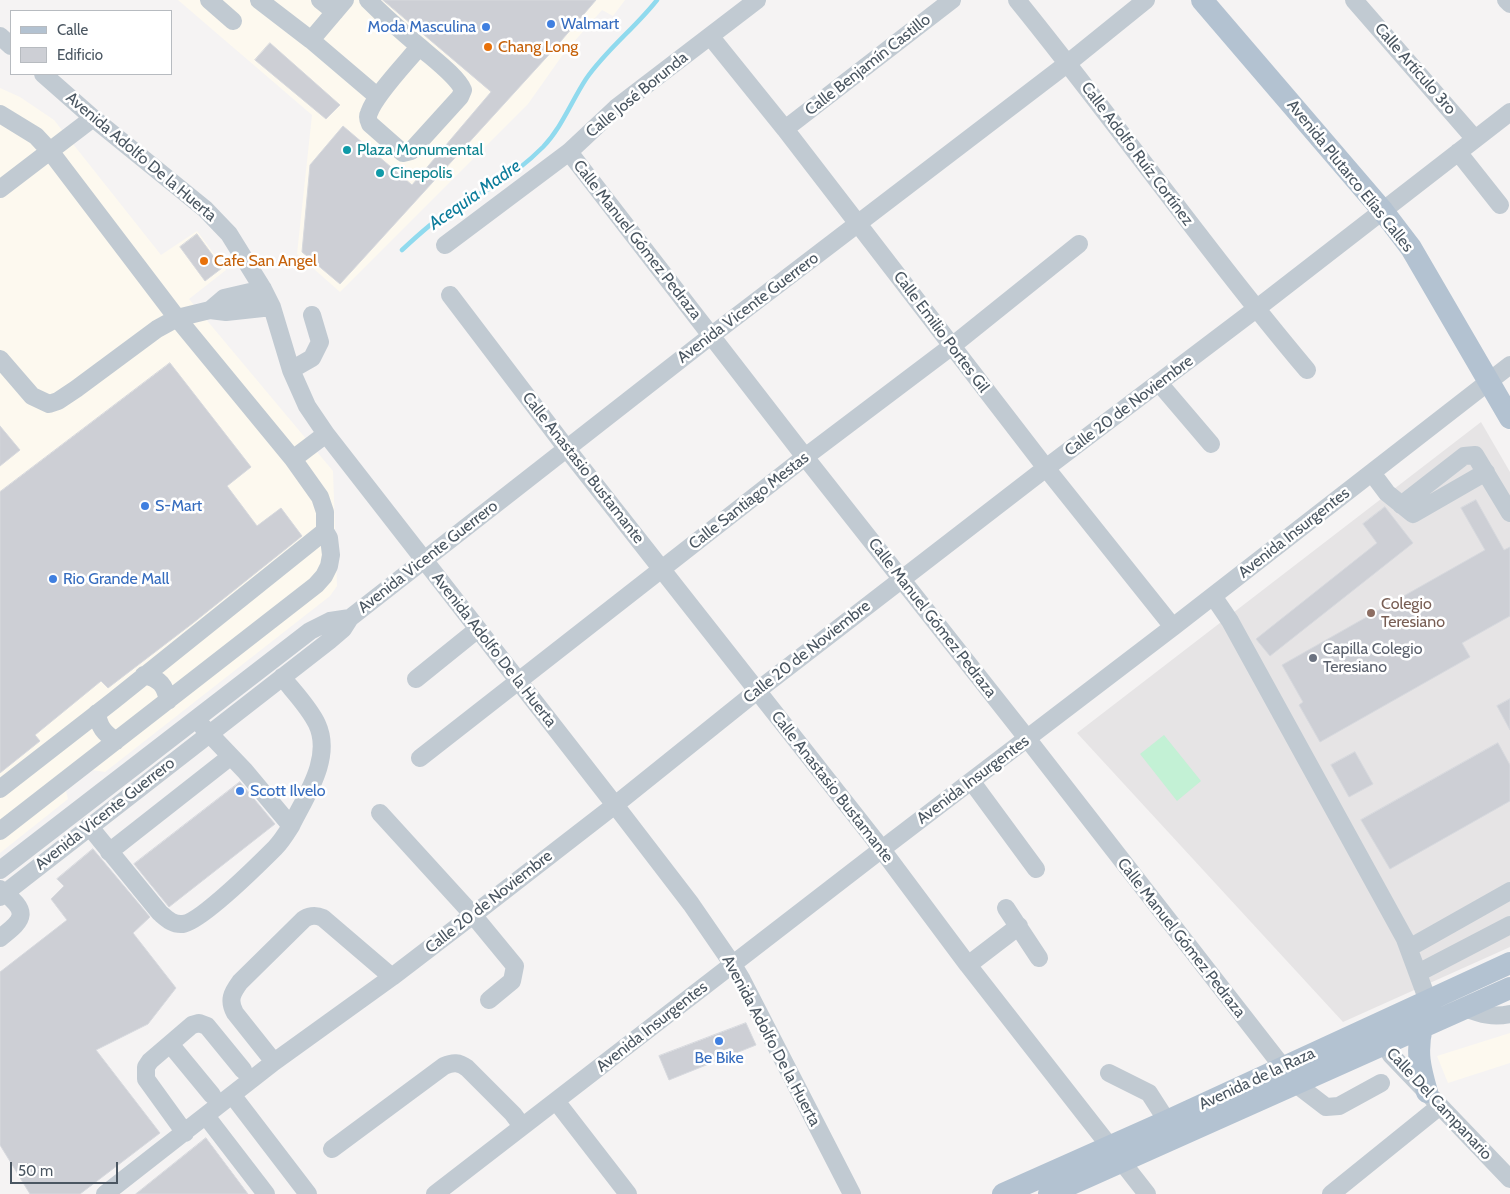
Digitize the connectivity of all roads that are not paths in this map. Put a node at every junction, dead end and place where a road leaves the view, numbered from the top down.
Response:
1 (209, 0) edge
2 (259, 0) edge
3 (320, 0) edge
4 (368, 0) edge
5 (757, 0) edge
6 (952, 0) edge
7 (1017, 0) edge
8 (1146, 0) edge
9 (1202, 0) edge
10 (1354, 0) edge
11 (1506, 0) edge
12 (1510, 4) edge
13 (340, 6) edge
14 (233, 21) dead end
15 (0, 36) edge
16 (710, 36) junction
17 (311, 40) junction
18 (10, 45) edge
19 (419, 47) junction
20 (1068, 63) junction
21 (44, 75) edge
22 (378, 97) junction
23 (1510, 112) edge
24 (0, 114) edge
25 (93, 118) junction
26 (785, 129) junction
27 (1475, 139) junction
28 (50, 151) junction
29 (569, 152) junction
30 (1458, 152) junction
31 (0, 189) edge
32 (1500, 205) dead end
33 (1382, 210) junction
34 (858, 224) junction
35 (1079, 244) dead end
36 (445, 245) dead end
37 (263, 289) junction
38 (450, 295) dead end
39 (272, 307) junction
40 (1256, 309) junction
41 (210, 310) junction
42 (312, 315) dead end
43 (177, 318) junction
44 (712, 335) junction
45 (952, 346) junction
46 (0, 359) edge
47 (1510, 365) edge
48 (291, 370) junction
49 (1308, 370) dead end
50 (1489, 380) junction
51 (1159, 384) junction
52 (1510, 418) edge
53 (326, 434) junction
54 (1211, 444) dead end
55 (567, 449) junction
56 (805, 457) junction
57 (293, 459) junction
58 (1046, 468) junction
59 (1486, 472) junction
60 (1372, 473) junction
61 (1401, 505) junction
62 (1510, 513) edge
63 (325, 531) junction
64 (424, 560) junction
65 (662, 570) junction
66 (902, 579) junction
67 (1213, 596) junction
68 (350, 618) junction
69 (1173, 627) junction
70 (478, 629) junction
71 (144, 675) junction
72 (282, 678) junction
73 (416, 679) dead end
74 (519, 682) junction
75 (757, 691) junction
76 (168, 701) junction
77 (97, 713) junction
78 (196, 719) junction
79 (209, 734) junction
80 (1028, 739) junction
81 (116, 741) junction
82 (230, 757) junction
83 (420, 758) dead end
84 (972, 782) junction
85 (0, 789) edge
86 (615, 805) junction
87 (380, 813) dead end
88 (89, 826) junction
89 (291, 826) junction
90 (0, 831) edge
91 (882, 849) junction
92 (109, 852) junction
93 (1036, 869) dead end
94 (0, 870) edge
95 (1510, 891) edge
96 (2, 893) edge
97 (1006, 908) dead end
98 (473, 915) junction
99 (1510, 925) edge
100 (1019, 926) junction
101 (0, 938) edge
102 (1409, 948) junction
103 (1039, 958) dead end
104 (1510, 963) edge
105 (733, 965) junction
106 (968, 966) junction
107 (1418, 973) junction
108 (392, 977) junction
109 (1510, 988) edge
110 (489, 1000) dead end
111 (1428, 1001) junction
112 (1465, 1008) junction
113 (1510, 1014) edge
114 (1422, 1027) junction
115 (1378, 1035) junction
116 (170, 1044) junction
117 (274, 1062) junction
118 (243, 1070) dead end
119 (1109, 1073) dead end
120 (1289, 1076) junction
121 (1381, 1084) dead end
122 (212, 1095) dead end
123 (233, 1096) junction
124 (1434, 1099) junction
125 (556, 1101) junction
126 (206, 1116) junction
127 (1167, 1121) junction
128 (522, 1126) junction
129 (185, 1133) junction
130 (332, 1150) dead end
131 (1116, 1154) junction
132 (1510, 1179) edge
133 (105, 1194) edge
134 (266, 1194) edge
135 (308, 1194) edge
136 (435, 1194) edge
137 (628, 1194) edge
138 (852, 1194) edge
139 (1003, 1194) edge
140 (1049, 1194) edge
141 (1148, 1194) edge
142 (1330, 1194) edge

1 - 14 street
2 - 17 street
3 - 13 street
4 - 19 street
5 - 16 street, Calle José Borunda
6 - 26 street, Calle Benjamín Castillo
7 - 20 street, Calle Adolfo Ruíz Cortínez
8 - 20 street, Avenida Vicente Guerrero
9 - 33 main road, Avenida Plutarco Elías Calles
10 - 27 street, Calle Artículo 3ro
11 - 12 street
13 - 17 street
15 - 18 street
16 - 26 street, Calle Emilio Portes Gil
16 - 29 street, Calle José Borunda
17 - 22 street
19 - 22 street
19 - 22 street
20 - 34 street, Avenida Vicente Guerrero
20 - 40 street, Calle Adolfo Ruíz Cortínez
21 - 25 street, Avenida Adolfo De la Huerta
23 - 27 street, Calle 20 de Noviembre
24 - 28 street
25 - 28 street
25 - 37 street, Avenida Adolfo De la Huerta
26 - 34 street, Calle Emilio Portes Gil
27 - 30 street, Calle 20 de Noviembre
28 - 31 street
28 - 43 street
29 - 36 street, Calle José Borunda
29 - 44 street, Calle Manuel Gómez Pedraza
30 - 32 street
30 - 33 street, Calle 20 de Noviembre
33 - 40 street, Calle 20 de Noviembre
33 - 50 main road, Avenida Plutarco Elías Calles
34 - 44 street, Avenida Vicente Guerrero
34 - 45 street, Calle Emilio Portes Gil
35 - 45 street, Calle Santiago Mestas
37 - 39 street, Avenida Adolfo De la Huerta
37 - 41 street
38 - 55 street, Calle Anastasio Bustamante
39 - 41 street
39 - 48 street, Avenida Adolfo De la Huerta
40 - 49 street, Calle Adolfo Ruíz Cortínez
40 - 51 street, Calle 20 de Noviembre
41 - 43 street
42 - 48 street
43 - 46 street
43 - 57 street
44 - 55 street, Avenida Vicente Guerrero
44 - 56 street, Calle Manuel Gómez Pedraza
45 - 56 street, Calle Santiago Mestas
45 - 58 street, Calle Emilio Portes Gil
47 - 50 street, Avenida Insurgentes
48 - 53 street, Avenida Adolfo De la Huerta
50 - 52 main road, Avenida Plutarco Elías Calles
50 - 60 street, Avenida Insurgentes
51 - 54 street
51 - 58 street, Calle 20 de Noviembre
53 - 57 street
53 - 64 street, Avenida Adolfo De la Huerta
55 - 64 street, Avenida Vicente Guerrero
55 - 65 street, Calle Anastasio Bustamante
56 - 65 street, Calle Santiago Mestas
56 - 66 street, Calle Manuel Gómez Pedraza
57 - 63 street
58 - 66 street, Calle 20 de Noviembre
58 - 69 street, Calle Emilio Portes Gil
59 - 61 street
59 - 61 street
59 - 62 street
60 - 61 street
60 - 67 street, Avenida Insurgentes
63 - 71 street
63 - 76 street
64 - 68 street, Avenida Vicente Guerrero
64 - 70 street, Avenida Adolfo De la Huerta
65 - 74 street, Calle Santiago Mestas
65 - 75 street, Calle Anastasio Bustamante
66 - 75 street, Calle 20 de Noviembre
66 - 80 street, Calle Manuel Gómez Pedraza
67 - 69 street, Avenida Insurgentes
67 - 102 street
68 - 72 street, Avenida Vicente Guerrero
68 - 78 street, Avenida Vicente Guerrero
69 - 80 street, Avenida Insurgentes
70 - 73 street
70 - 74 street, Avenida Adolfo De la Huerta
71 - 76 street
71 - 77 street
72 - 79 street, Avenida Vicente Guerrero
72 - 89 street
74 - 83 street, Calle Santiago Mestas
74 - 86 street, Avenida Adolfo De la Huerta
75 - 86 street, Calle 20 de Noviembre
75 - 91 street, Calle Anastasio Bustamante
76 - 81 street
77 - 81 street
77 - 85 street
78 - 79 street
78 - 94 street, Avenida Vicente Guerrero
79 - 82 street
79 - 88 street, Avenida Vicente Guerrero
80 - 84 street, Avenida Insurgentes
80 - 120 street, Calle Manuel Gómez Pedraza
81 - 90 street
82 - 89 street
82 - 92 street
84 - 91 street, Avenida Insurgentes
84 - 93 street
86 - 98 street, Calle 20 de Noviembre
86 - 105 street, Avenida Adolfo De la Huerta
87 - 98 street
88 - 92 street
88 - 96 street, Avenida Vicente Guerrero
89 - 92 street
91 - 105 street, Avenida Insurgentes
91 - 106 street, Calle Anastasio Bustamante
95 - 102 street
96 - 101 street
97 - 100 street
98 - 108 street, Calle 20 de Noviembre
98 - 110 street
99 - 107 street
100 - 103 street
100 - 106 street
102 - 107 street
104 - 111 main road, Avenida de la Raza
105 - 125 street, Avenida Insurgentes
105 - 138 street, Avenida Adolfo De la Huerta
106 - 131 street, Calle Anastasio Bustamante
107 - 111 street
108 - 117 street, Calle 20 de Noviembre
108 - 117 street
109 - 112 main road, Avenida de la Raza
111 - 115 main road, Avenida de la Raza
112 - 113 street
112 - 114 main road, Avenida de la Raza
114 - 115 main road, Avenida de la Raza
114 - 124 main road
115 - 120 main road, Avenida de la Raza
115 - 124 street, Calle Del Campanario
116 - 118 street
116 - 122 street
116 - 129 street
117 - 123 street, Calle 20 de Noviembre
119 - 127 street
120 - 121 street, Calle Manuel Gómez Pedraza
120 - 127 main road, Avenida de la Raza
120 - 131 main road, Avenida de la Raza
123 - 126 street, Calle 20 de Noviembre
123 - 135 street
124 - 132 street, Calle Del Campanario
124 - 142 street
125 - 128 street, Avenida Insurgentes
125 - 137 street
126 - 129 street, Calle 20 de Noviembre
126 - 134 street
127 - 131 main road, Avenida de la Raza
128 - 130 street
128 - 136 street, Avenida Insurgentes
129 - 133 street, Calle 20 de Noviembre
131 - 139 main road, Avenida de la Raza
131 - 140 main road, Avenida de la Raza
131 - 141 street, Calle Anastasio Bustamante

